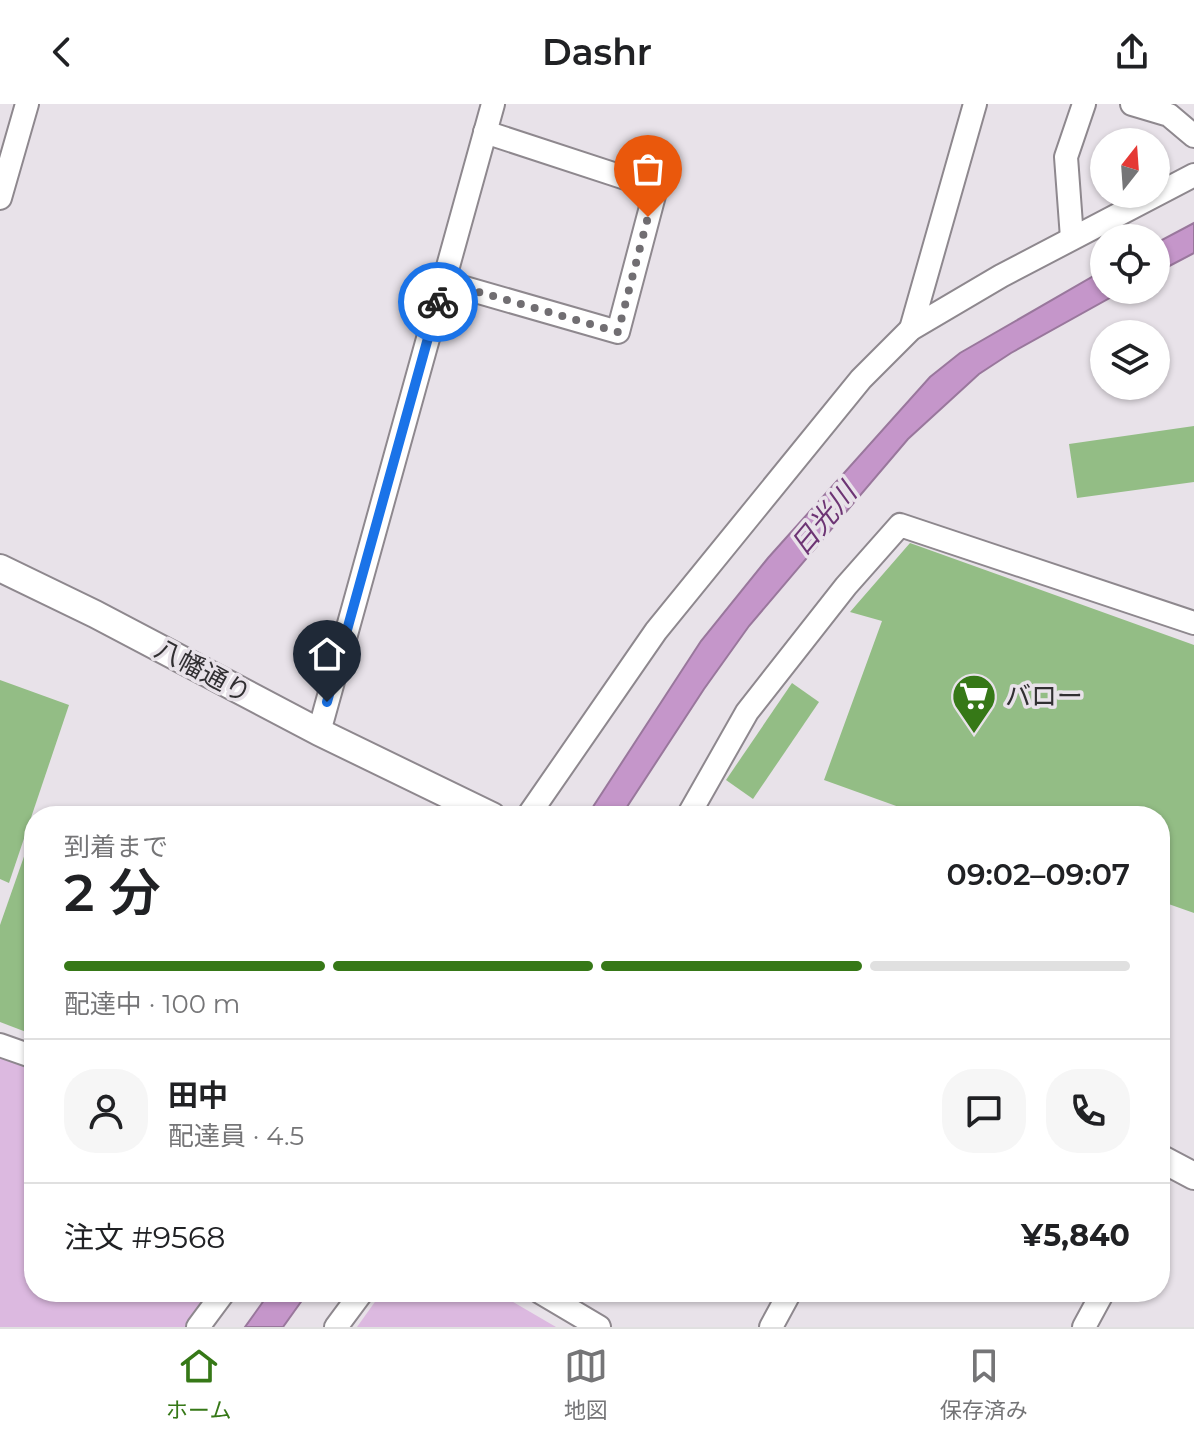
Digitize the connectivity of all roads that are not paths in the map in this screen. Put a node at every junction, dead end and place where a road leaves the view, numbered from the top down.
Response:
1 (11, 104) edge
2 (27, 104) edge
3 (493, 104) edge
4 (975, 104) edge
5 (1084, 104) edge
6 (1132, 104) edge
7 (485, 132) junction
8 (1194, 136) edge
9 (0, 145) edge
10 (1194, 175) edge
11 (0, 198) edge
12 (1072, 238) junction
13 (444, 282) junction
14 (911, 329) junction
15 (0, 568) edge
16 (1194, 623) edge
17 (319, 732) junction
18 (471, 806) edge
19 (535, 806) edge
20 (694, 806) edge
21 (0, 1045) edge
22 (24, 1053) edge
23 (1170, 1169) edge
24 (1194, 1176) edge
25 (217, 1302) edge
26 (355, 1302) edge
27 (557, 1302) edge
28 (785, 1302) edge
29 (1098, 1302) edge
30 (198, 1327) edge
31 (336, 1327) edge
32 (599, 1327) edge
33 (771, 1327) edge
34 (1084, 1327) edge

1 - 9 street
2 - 11 street
3 - 7 street
4 - 14 street
5 - 12 street
6 - 8 street
7 - 13 street
7 - 13 street
10 - 12 street
12 - 14 street
13 - 17 street
14 - 19 street
15 - 17 street, 八幡通り
16 - 20 street
17 - 18 street, 八幡通り
21 - 22 street
23 - 24 street
25 - 30 street
26 - 31 street
27 - 32 street
28 - 33 street
29 - 34 street

